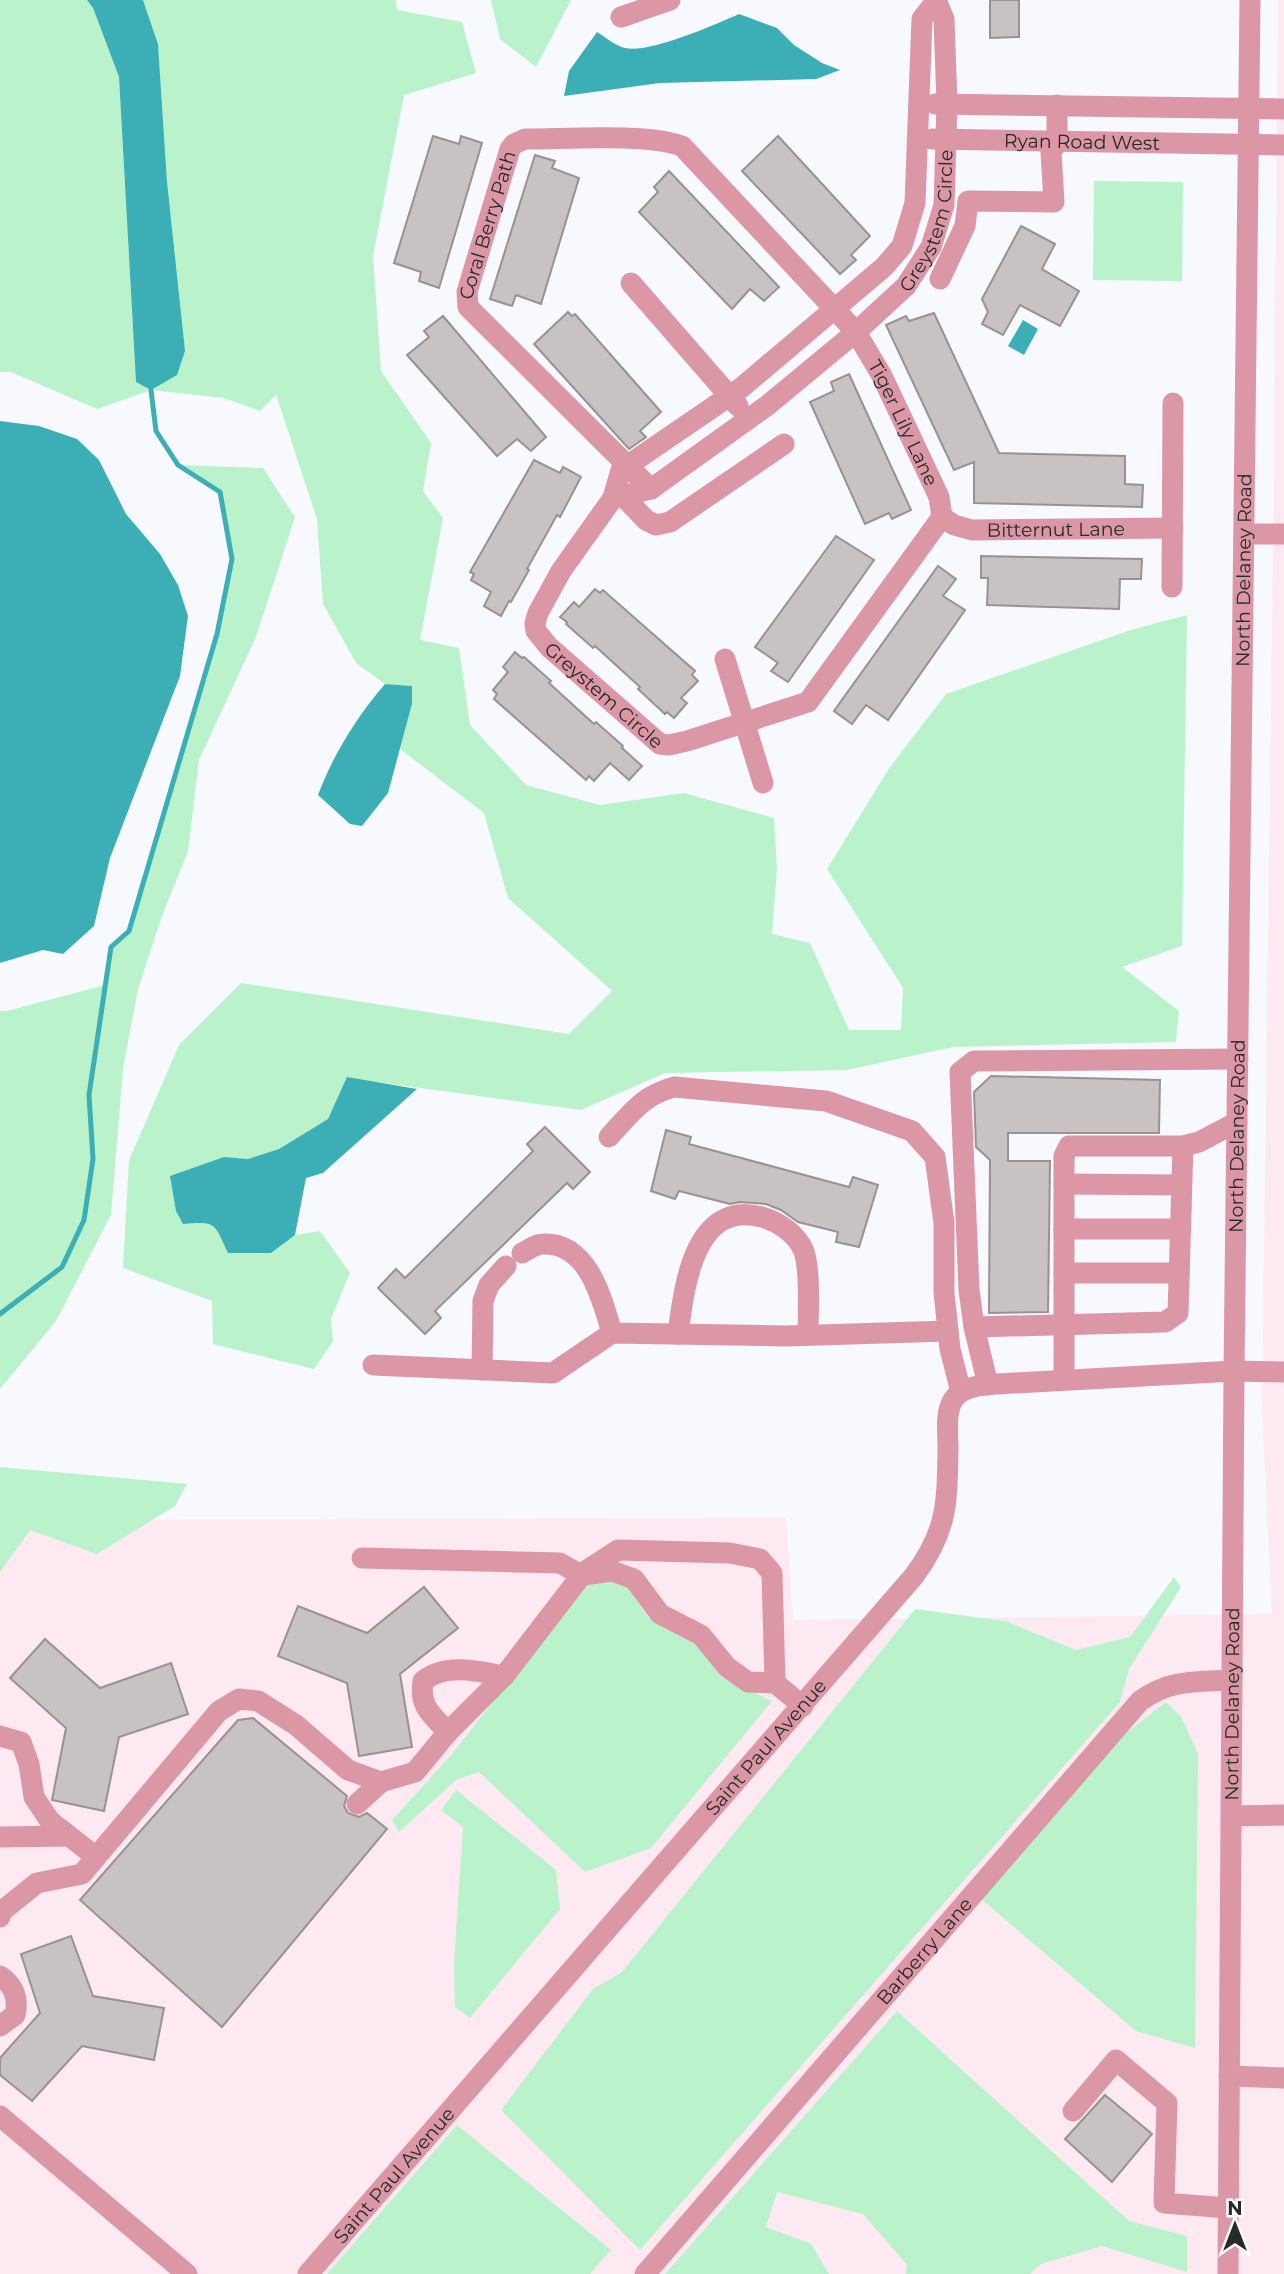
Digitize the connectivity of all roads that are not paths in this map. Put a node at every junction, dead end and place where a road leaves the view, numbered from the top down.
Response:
1 (670, 0) edge
2 (936, 0) edge
3 (1250, 0) edge
4 (621, 17) dead end
5 (919, 103) junction
6 (947, 104) junction
7 (1056, 105) junction
8 (1248, 108) junction
9 (1284, 109) edge
10 (919, 139) junction
11 (946, 141) junction
12 (1057, 142) junction
13 (1248, 145) junction
14 (1284, 145) edge
15 (915, 203) junction
16 (944, 205) junction
17 (940, 279) dead end
18 (631, 283) dead end
19 (834, 308) junction
20 (856, 332) junction
21 (731, 396) junction
22 (1173, 402) dead end
23 (747, 419) junction
24 (784, 444) dead end
25 (627, 466) junction
26 (651, 489) junction
27 (618, 497) junction
28 (942, 517) junction
29 (1173, 528) junction
30 (1245, 534) junction
31 (1284, 534) edge
32 (1172, 587) dead end
33 (724, 659) dead end
34 (744, 724) junction
35 (763, 783) dead end
36 (1238, 1059) junction
37 (1237, 1122) junction
38 (609, 1137) dead end
39 (1183, 1146) junction
40 (1064, 1184) junction
41 (1181, 1185) junction
42 (1064, 1229) junction
43 (1180, 1229) junction
44 (1064, 1273) junction
45 (1179, 1273) junction
46 (1064, 1324) junction
47 (974, 1327) junction
48 (948, 1331) junction
49 (612, 1333) junction
50 (678, 1334) junction
51 (808, 1335) junction
52 (373, 1365) dead end
53 (482, 1370) junction
54 (1234, 1371) junction
55 (1284, 1372) edge
56 (1064, 1380) junction
57 (988, 1385) junction
58 (961, 1391) junction
59 (362, 1558) dead end
60 (581, 1575) junction
61 (504, 1676) junction
62 (1232, 1680) junction
63 (775, 1683) junction
64 (803, 1706) junction
65 (448, 1732) junction
66 (0, 1736) edge
67 (381, 1782) junction
68 (357, 1804) dead end
69 (1284, 1815) edge
70 (1231, 1816) junction
71 (68, 1836) junction
72 (0, 1837) edge
73 (96, 1857) junction
74 (0, 1917) edge
75 (0, 1976) edge
76 (0, 2026) edge
77 (1229, 2076) junction
78 (1284, 2078) edge
79 (1073, 2111) dead end
80 (0, 2116) edge
81 (1228, 2208) junction
82 (187, 2274) edge
83 (308, 2274) edge
84 (645, 2274) edge
85 (1228, 2274) edge

1 - 4 street
2 - 5 street, Greystem Circle
2 - 6 street, Greystem Circle
3 - 8 street, North Delaney Road
5 - 6 street, Ryan Road West
5 - 10 street, Greystem Circle
6 - 7 street, Ryan Road West
6 - 11 street, Greystem Circle
7 - 8 street, Ryan Road West
7 - 12 street
8 - 9 street, Ryan Road West
8 - 13 street, North Delaney Road
10 - 11 street, Ryan Road West
10 - 15 street, Greystem Circle
11 - 12 street, Ryan Road West
11 - 16 street, Greystem Circle
12 - 13 street, Ryan Road West
12 - 17 street
13 - 14 street, Ryan Road West
13 - 30 street, North Delaney Road
15 - 16 street
15 - 19 street, Greystem Circle
16 - 20 street, Greystem Circle
18 - 21 street
19 - 20 street, Coral Berry Path
19 - 21 street, Greystem Circle
19 - 25 street, Coral Berry Path
20 - 23 street, Greystem Circle
20 - 28 street, Tiger Lily Lane
21 - 23 street
21 - 25 street, Greystem Circle
22 - 29 street
23 - 26 street, Greystem Circle
24 - 27 street
25 - 26 street, Coral Berry Path
25 - 27 street, Greystem Circle
26 - 27 street, Greystem Circle
27 - 34 street, Greystem Circle
28 - 29 street, Bitternut Lane
28 - 34 street, Greystem Circle
29 - 32 street
30 - 31 street
30 - 36 street, North Delaney Road
33 - 34 street
34 - 35 street
36 - 37 street, North Delaney Road
36 - 47 street
37 - 39 street
37 - 54 street, North Delaney Road
38 - 48 street
39 - 40 street
39 - 41 street
40 - 41 street
40 - 42 street
41 - 43 street
42 - 43 street
42 - 44 street
43 - 45 street
44 - 45 street
44 - 46 street
45 - 46 street
46 - 47 street
46 - 56 street
47 - 57 street
48 - 51 street
48 - 58 street
49 - 50 street
49 - 53 street
49 - 53 street
50 - 51 street
50 - 51 street
52 - 53 street
54 - 55 street
54 - 56 street
54 - 62 street, North Delaney Road
56 - 57 street
57 - 58 street
58 - 64 street, Saint Paul Avenue
59 - 60 street
60 - 61 street
60 - 63 street
60 - 63 street
61 - 65 street
61 - 65 street
62 - 70 street, North Delaney Road
62 - 84 street, Barberry Lane
63 - 64 street
64 - 83 street, Saint Paul Avenue
65 - 67 street
66 - 71 street
67 - 68 street
67 - 73 street
69 - 70 street
70 - 77 street, North Delaney Road
71 - 72 street
71 - 73 street
73 - 74 street
75 - 76 street
77 - 78 street
77 - 81 street, North Delaney Road
79 - 81 street
80 - 82 street
81 - 85 street, North Delaney Road

